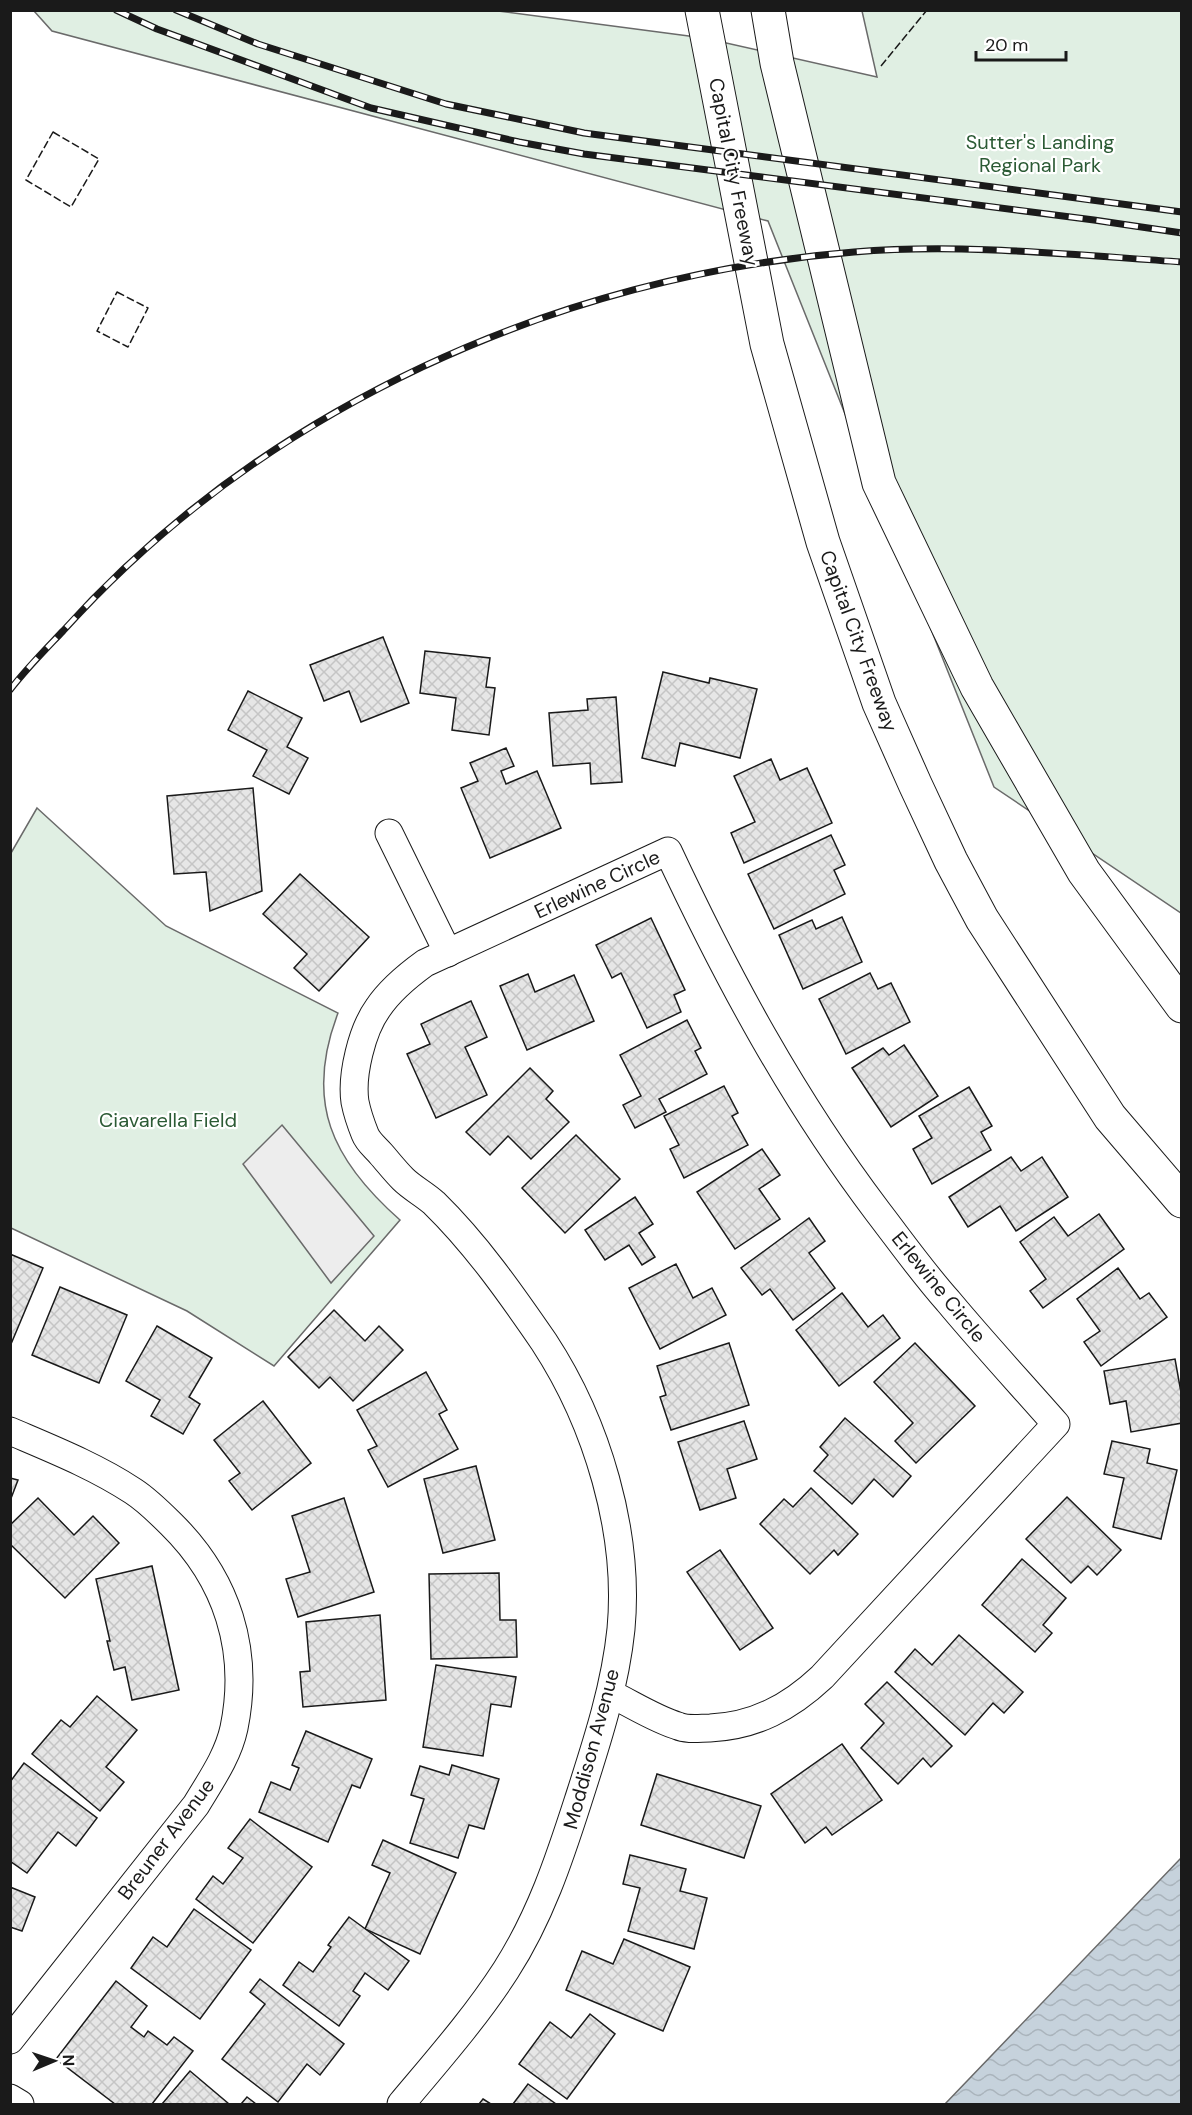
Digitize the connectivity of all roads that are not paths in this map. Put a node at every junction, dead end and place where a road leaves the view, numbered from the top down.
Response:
1 (702, 10) edge
2 (768, 10) edge
3 (389, 832) dead end
4 (448, 953) junction
5 (1182, 1006) edge
6 (366, 1138) joint
7 (1182, 1201) edge
8 (10, 1431) edge
9 (610, 1694) junction
10 (10, 2040) edge
11 (10, 2098) edge
12 (20, 2104) edge
13 (401, 2104) edge

1 - 7 highway, Capital City Freeway
2 - 5 highway
3 - 4 street
4 - 6 street, Erlewine Circle
4 - 9 street, Erlewine Circle
6 - 9 street, Moddison Avenue
8 - 10 street, Breuner Avenue
9 - 13 street, Moddison Avenue
11 - 12 street

